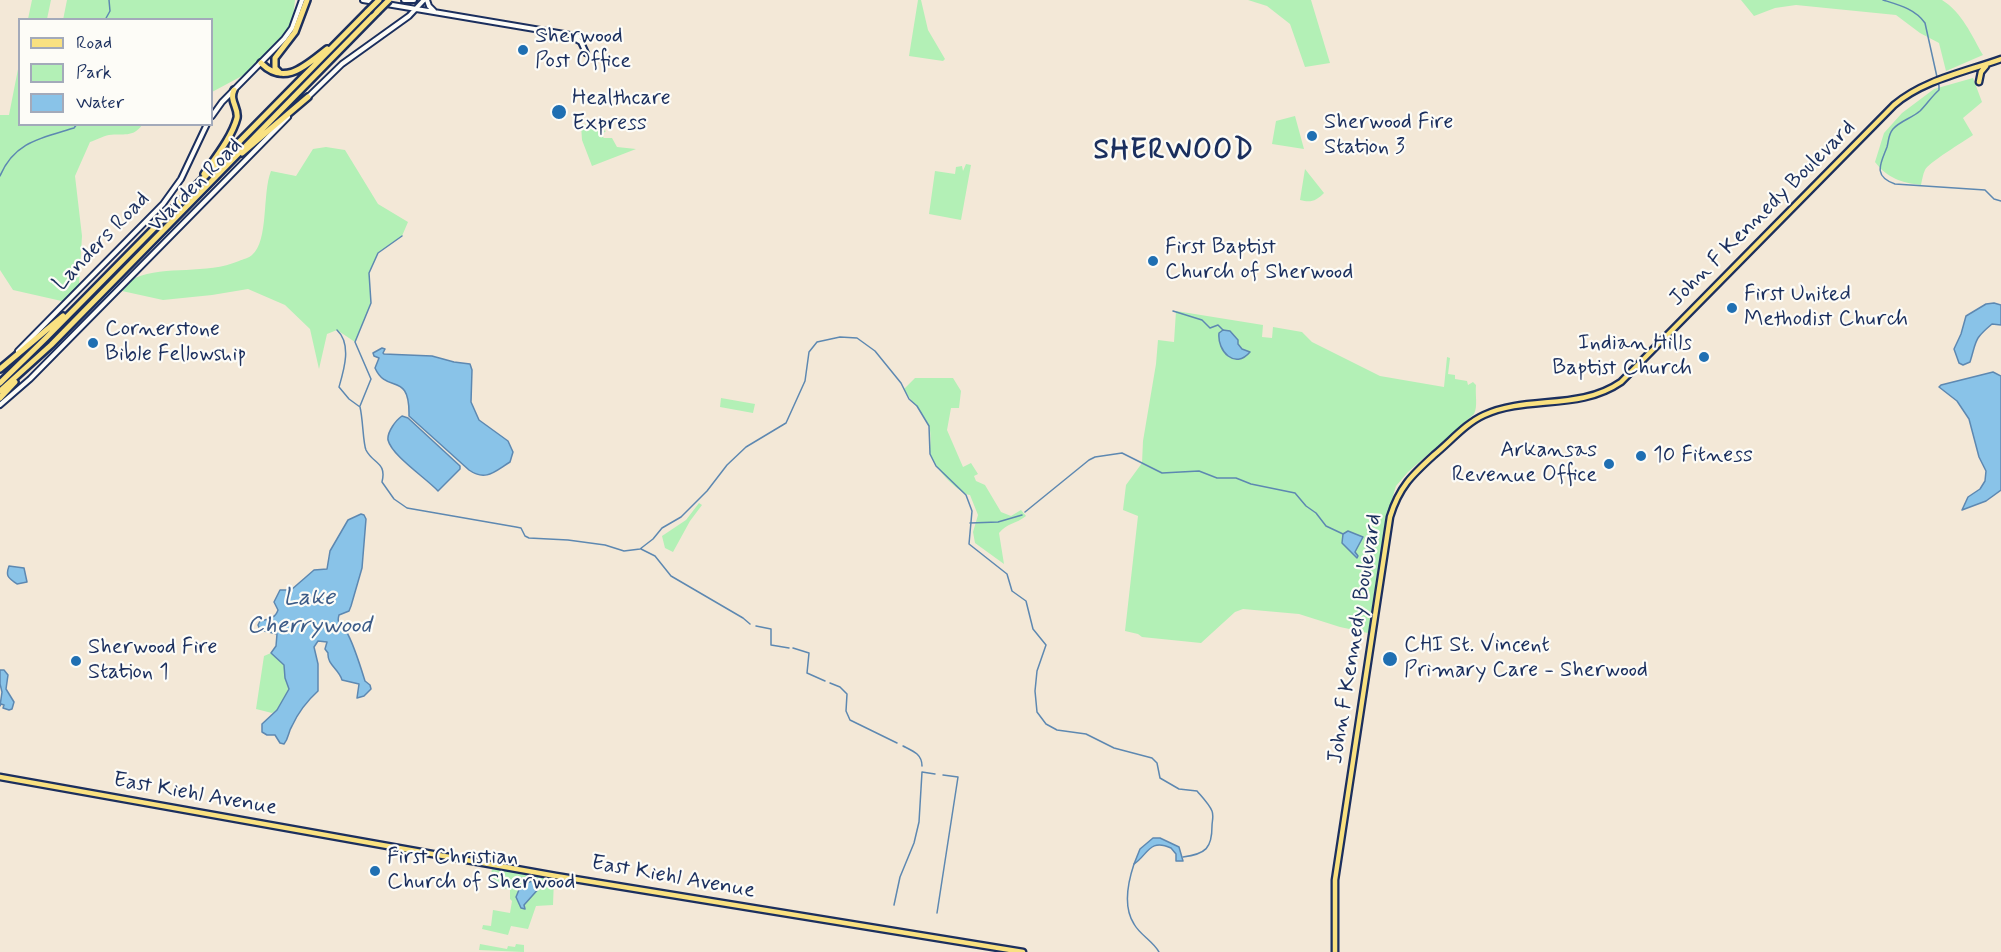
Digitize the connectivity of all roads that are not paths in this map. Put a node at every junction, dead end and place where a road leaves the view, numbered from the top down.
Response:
1 (302, 0) edge
2 (307, 0) edge
3 (363, 0) edge
4 (389, 0) edge
5 (404, 0) edge
6 (414, 0) edge
7 (426, 0) edge
8 (380, 1) edge
9 (404, 6) junction
10 (416, 9) junction
11 (438, 13) junction
12 (399, 23) junction
13 (569, 35) junction
14 (588, 38) dead end
15 (340, 40) junction
16 (586, 53) dead end
17 (2001, 59) edge
18 (261, 63) junction
19 (1988, 64) junction
20 (281, 73) junction
21 (1979, 82) dead end
22 (234, 90) junction
23 (308, 97) junction
24 (213, 115) edge
25 (206, 126) edge
26 (220, 171) junction
27 (197, 185) junction
28 (79, 303) junction
29 (0, 368) edge
30 (27, 369) junction
31 (0, 382) edge
32 (0, 391) edge
33 (0, 398) edge
34 (0, 405) edge
35 (0, 777) edge
36 (1023, 952) edge
37 (1335, 952) edge

1 - 18 main road
2 - 20 highway
3 - 8 main road
4 - 26 highway, bridge
5 - 6 main road
7 - 10 main road, Warden Road
7 - 11 main road
8 - 9 main road
8 - 15 highway, bridge
9 - 10 main road
9 - 12 main road
10 - 11 main road
10 - 12 main road, Warden Road
11 - 13 main road
12 - 23 main road, Warden Road
13 - 14 main road
13 - 16 main road
15 - 20 highway
15 - 27 highway
17 - 19 main road, John F Kennedy Boulevard
18 - 20 highway
18 - 22 main road
19 - 21 main road
19 - 37 main road, John F Kennedy Boulevard
22 - 24 main road
22 - 27 highway
23 - 26 highway
23 - 34 main road, Warden Road
25 - 29 main road, Landers Road
26 - 30 highway
27 - 28 highway
28 - 29 highway
28 - 31 highway
30 - 32 highway
30 - 33 highway
35 - 36 main road, East Kiehl Avenue

